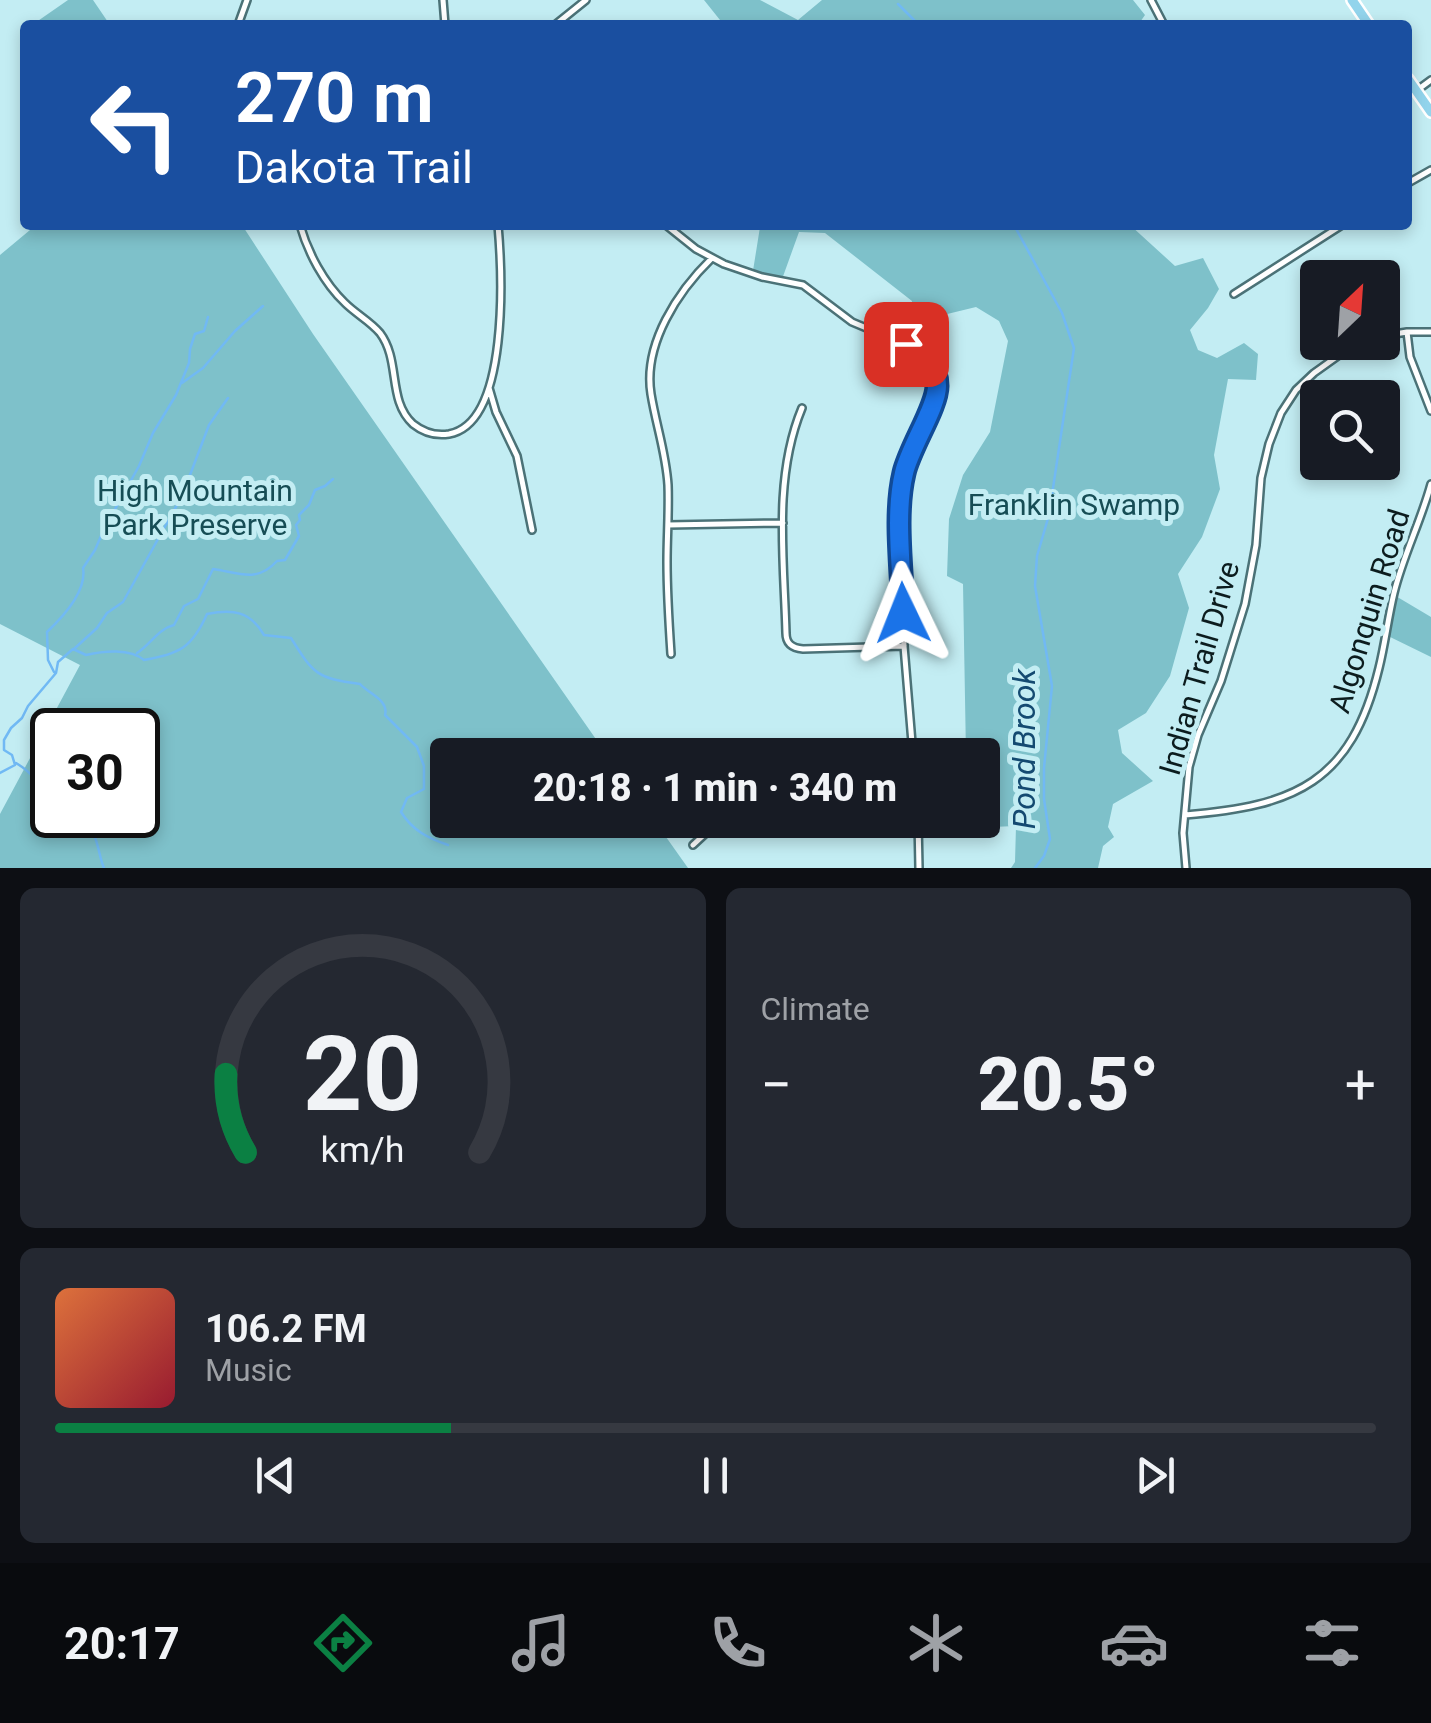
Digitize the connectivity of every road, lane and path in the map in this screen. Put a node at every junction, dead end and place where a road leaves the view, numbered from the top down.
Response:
1 (586, 0) edge
2 (561, 20) edge
3 (1431, 80) edge
4 (1412, 85) edge
5 (1416, 91) junction
6 (1431, 112) edge
7 (302, 230) edge
8 (498, 230) edge
9 (672, 230) edge
10 (1334, 230) edge
11 (712, 258) junction
12 (1234, 294) dead end
13 (1406, 332) junction
14 (1431, 332) edge
15 (1400, 333) edge
16 (1333, 360) edge
17 (488, 385) junction
18 (802, 408) dead end
19 (1431, 411) edge
20 (1431, 484) edge
21 (784, 523) junction
22 (668, 525) junction
23 (532, 530) dead end
24 (904, 646) junction
25 (671, 654) dead end
26 (912, 738) edge
27 (1185, 816) junction
28 (702, 838) edge
29 (918, 838) edge
30 (694, 846) dead end
31 (919, 868) edge
32 (1186, 868) edge

1 - 2 street
3 - 5 street
4 - 5 main road
5 - 6 main road
7 - 17 street
8 - 17 street
9 - 11 street
10 - 12 street
11 - 22 street
11 - 24 street
13 - 14 street
13 - 15 street
13 - 19 street
16 - 27 street, Indian Trail Drive
17 - 23 street
18 - 21 street
20 - 27 street, Algonquin Road
21 - 22 street
21 - 24 street
22 - 25 street
24 - 26 street
27 - 32 street, Indian Trail Drive
28 - 30 street
29 - 31 street

